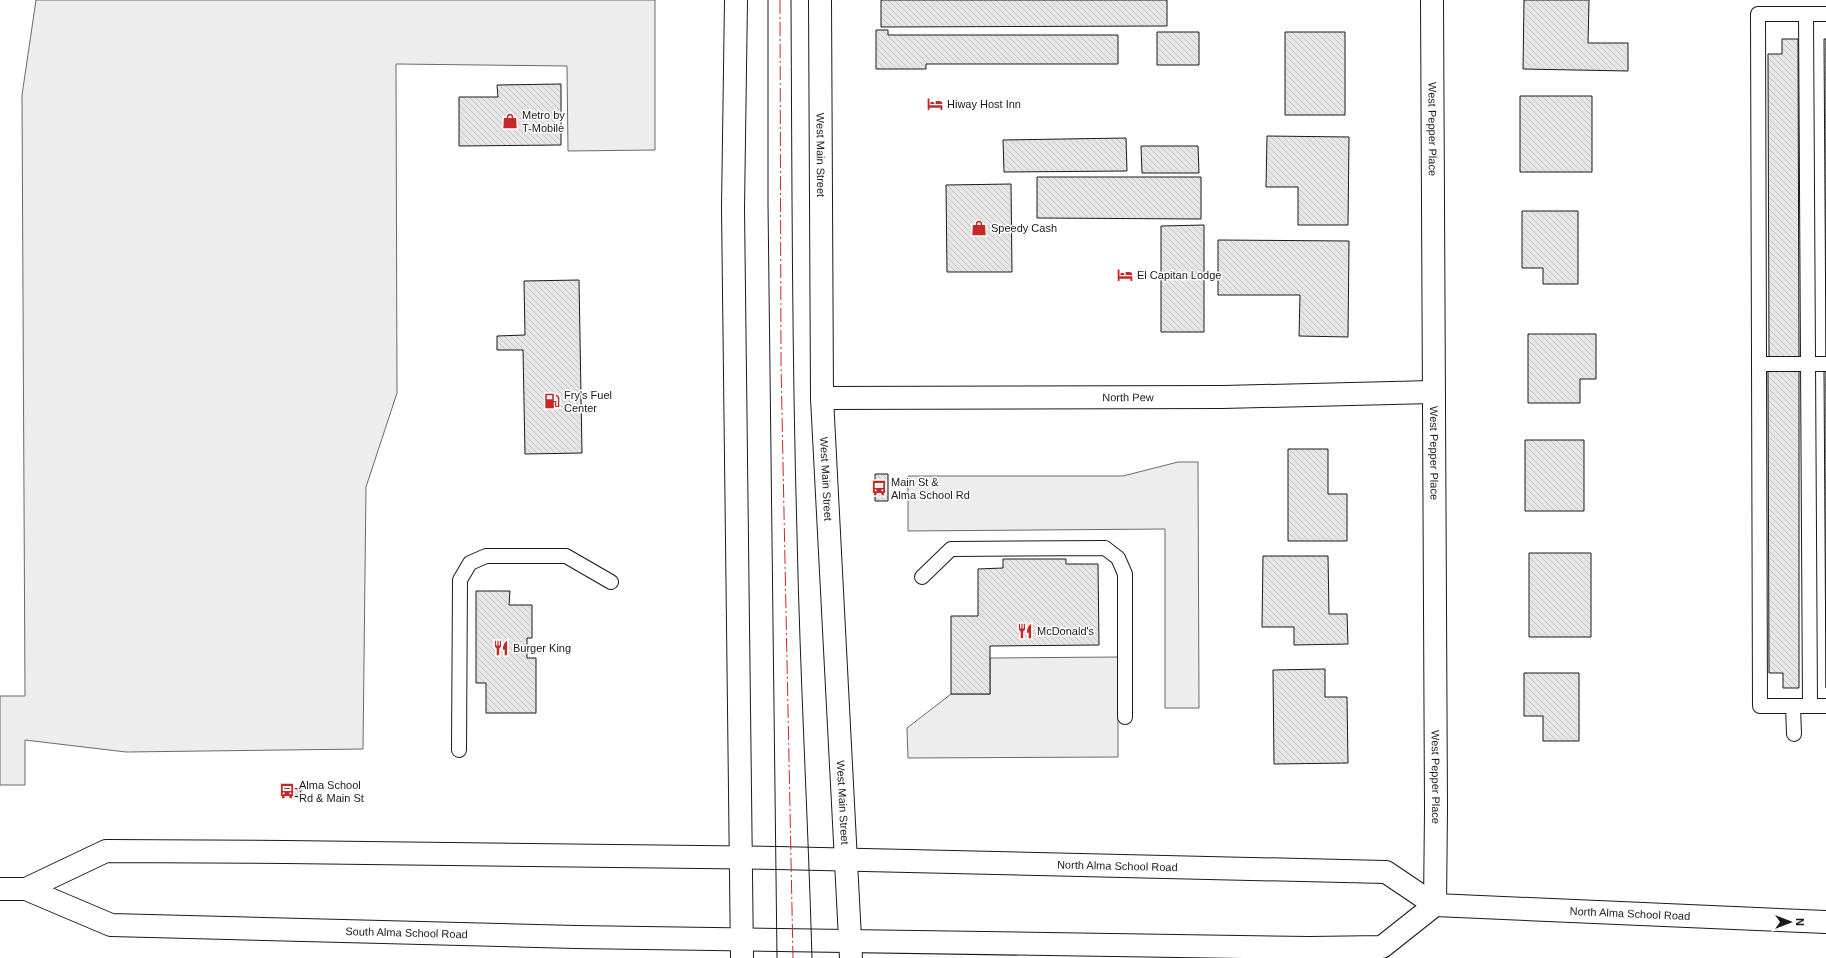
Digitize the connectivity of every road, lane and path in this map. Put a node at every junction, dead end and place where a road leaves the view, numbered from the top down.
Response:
1 (736, 0) edge
2 (820, 0) edge
3 (1432, 0) edge
4 (1806, 14) junction
5 (1826, 14) edge
6 (1759, 364) junction
7 (1808, 364) junction
8 (1826, 364) edge
9 (1433, 392) junction
10 (822, 398) junction
11 (922, 577) dead end
12 (611, 582) dead end
13 (1793, 706) junction
14 (1810, 706) junction
15 (1826, 706) edge
16 (1125, 717) dead end
17 (1794, 734) dead end
18 (459, 750) dead end
19 (740, 858) junction
20 (789, 859) joint
21 (845, 860) junction
22 (0, 889) edge
23 (26, 889) junction
24 (1435, 905) junction
25 (1826, 922) edge
26 (741, 949) edge
27 (851, 950) edge

1 - 19 main road
2 - 10 main road, West Main Street
3 - 9 main road, West Pepper Place
4 - 5 lane
4 - 6 lane
4 - 7 lane
6 - 7 lane
6 - 13 lane
7 - 8 lane
7 - 14 lane
9 - 10 main road, North Pew
9 - 24 main road, West Pepper Place
10 - 21 main road, West Main Street
11 - 16 lane
12 - 18 lane
13 - 14 lane
13 - 17 lane
14 - 15 lane
19 - 20 main road, South Alma School Road
19 - 23 main road, South Alma School Road
19 - 26 main road
20 - 21 main road, North Alma School Road
21 - 24 main road, North Alma School Road
21 - 27 main road, West Main Street
22 - 23 main road, South Alma School Road
23 - 26 main road, South Alma School Road
24 - 25 main road, North Alma School Road
24 - 27 main road
26 - 27 main road, South Alma School Road

